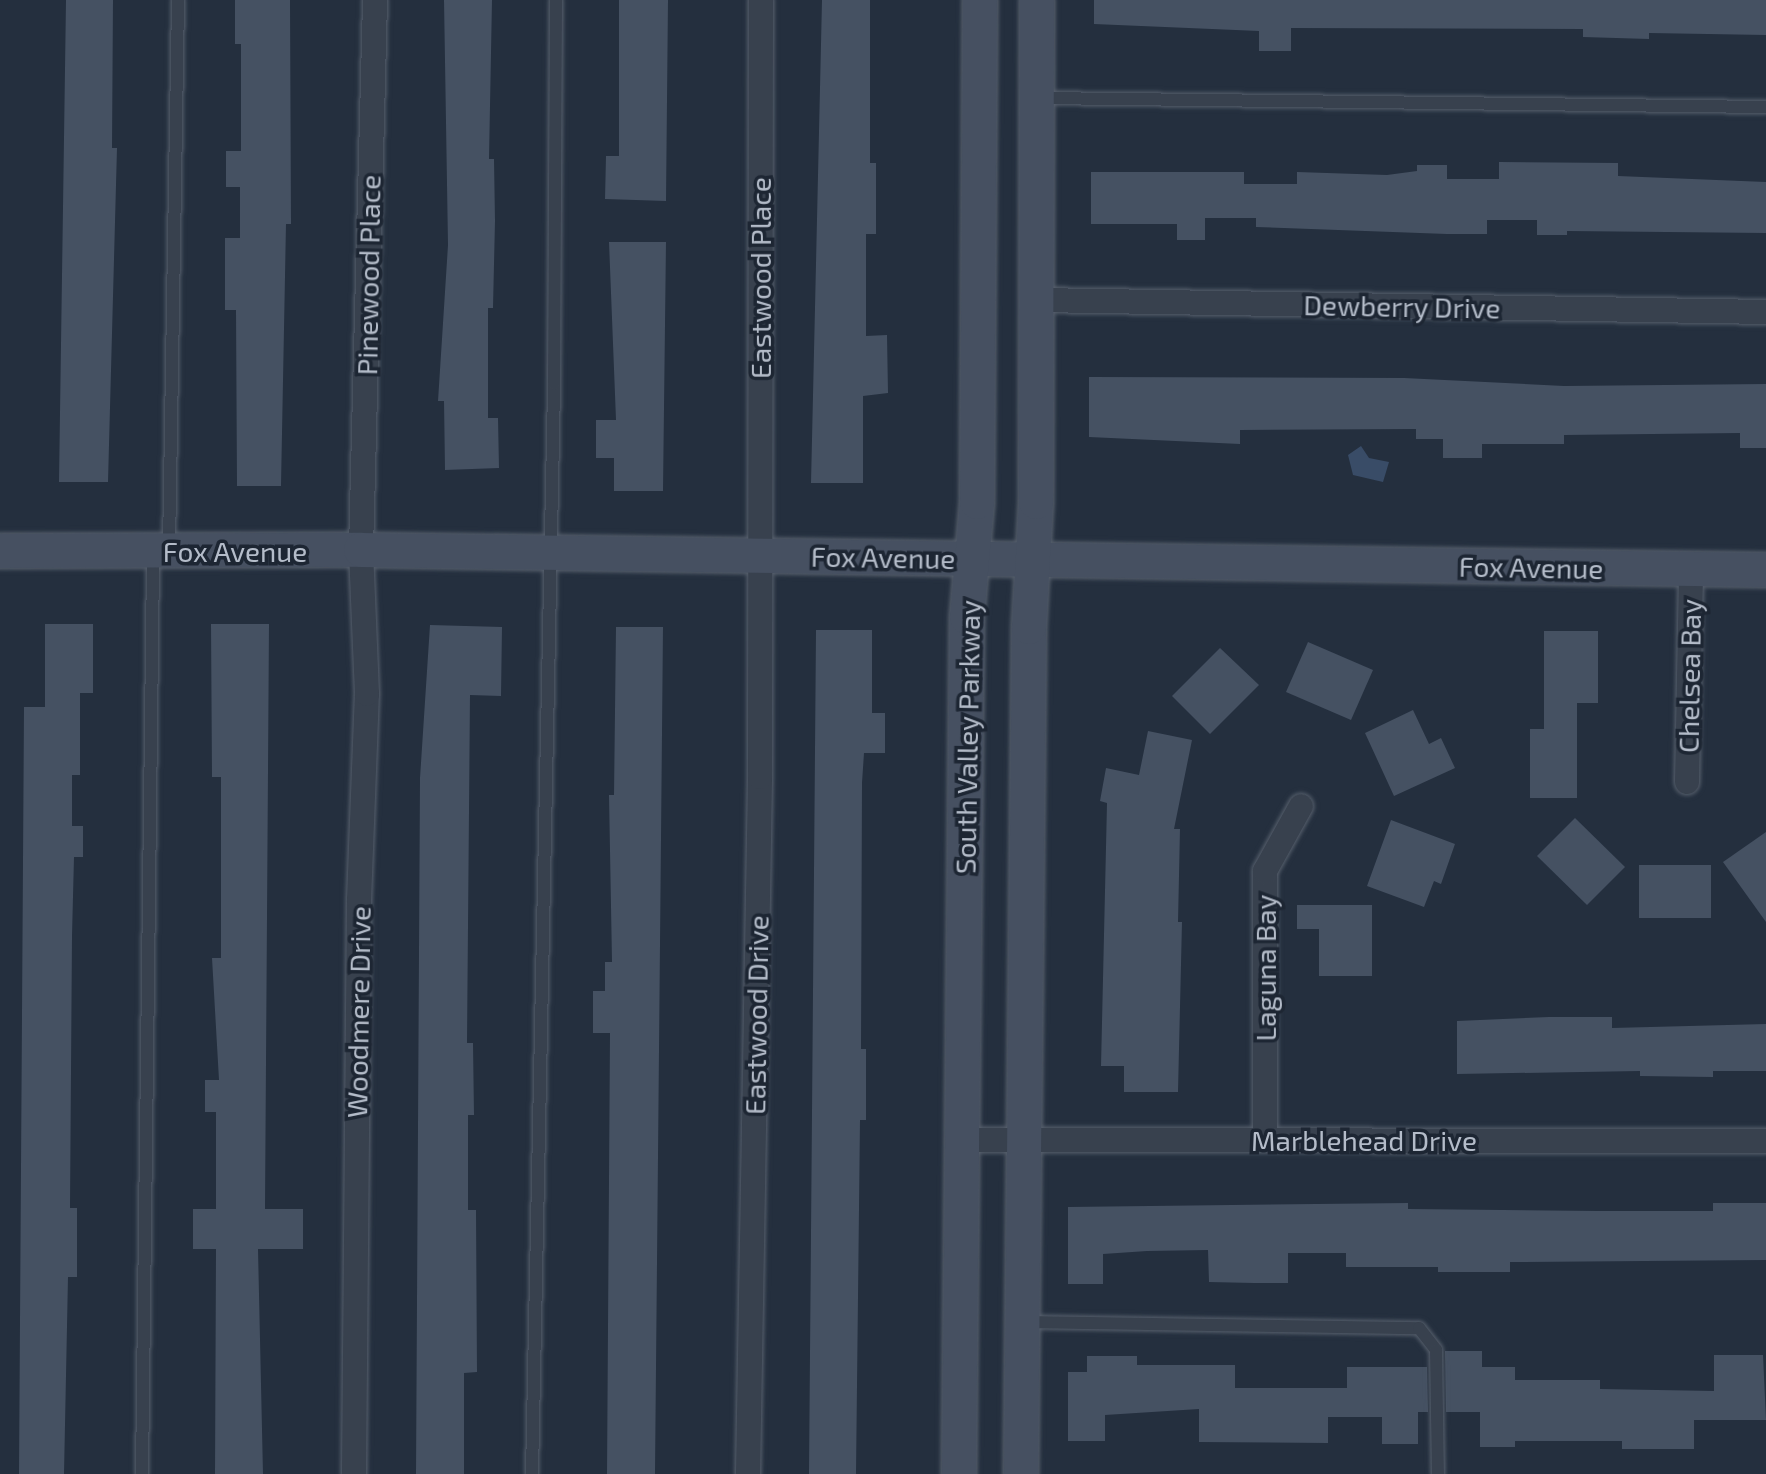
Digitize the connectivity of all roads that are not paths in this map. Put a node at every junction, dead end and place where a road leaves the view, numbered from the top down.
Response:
1 (178, 0) edge
2 (375, 0) edge
3 (556, 0) edge
4 (761, 0) edge
5 (980, 0) edge
6 (1037, 0) edge
7 (1037, 98) junction
8 (1766, 107) edge
9 (1037, 300) junction
10 (1766, 312) edge
11 (361, 550) junction
12 (0, 551) edge
13 (161, 551) junction
14 (550, 553) junction
15 (760, 556) junction
16 (972, 558) junction
17 (1033, 560) junction
18 (1691, 569) junction
19 (1766, 570) edge
20 (1687, 782) dead end
21 (1301, 806) dead end
22 (962, 1140) junction
23 (1027, 1140) junction
24 (1265, 1140) junction
25 (1766, 1141) edge
26 (1024, 1322) junction
27 (142, 1474) edge
28 (354, 1474) edge
29 (532, 1474) edge
30 (748, 1474) edge
31 (959, 1474) edge
32 (1021, 1474) edge
33 (1438, 1474) edge

1 - 13 lane
2 - 11 street, Pinewood Place
3 - 14 lane
4 - 15 street, Eastwood Place
5 - 16 main road, South Valley Parkway
6 - 7 main road
7 - 8 lane
7 - 9 main road
9 - 10 street, Dewberry Drive
9 - 17 main road
11 - 13 main road, Fox Avenue
11 - 14 main road, Fox Avenue
11 - 28 street, Woodmere Drive
12 - 13 main road, Fox Avenue
13 - 27 lane
14 - 15 main road, Fox Avenue
14 - 29 lane
15 - 16 main road, Fox Avenue
15 - 30 street, Eastwood Drive
16 - 17 main road, Fox Avenue
16 - 22 main road, South Valley Parkway
17 - 18 main road, Fox Avenue
17 - 23 main road
18 - 19 main road, Fox Avenue
18 - 20 street, Chelsea Bay
21 - 24 street, Laguna Bay
22 - 23 street, Marblehead Drive
22 - 31 main road, South Valley Parkway
23 - 24 street, Marblehead Drive
23 - 26 main road
24 - 25 street, Marblehead Drive
26 - 32 main road
26 - 33 lane

